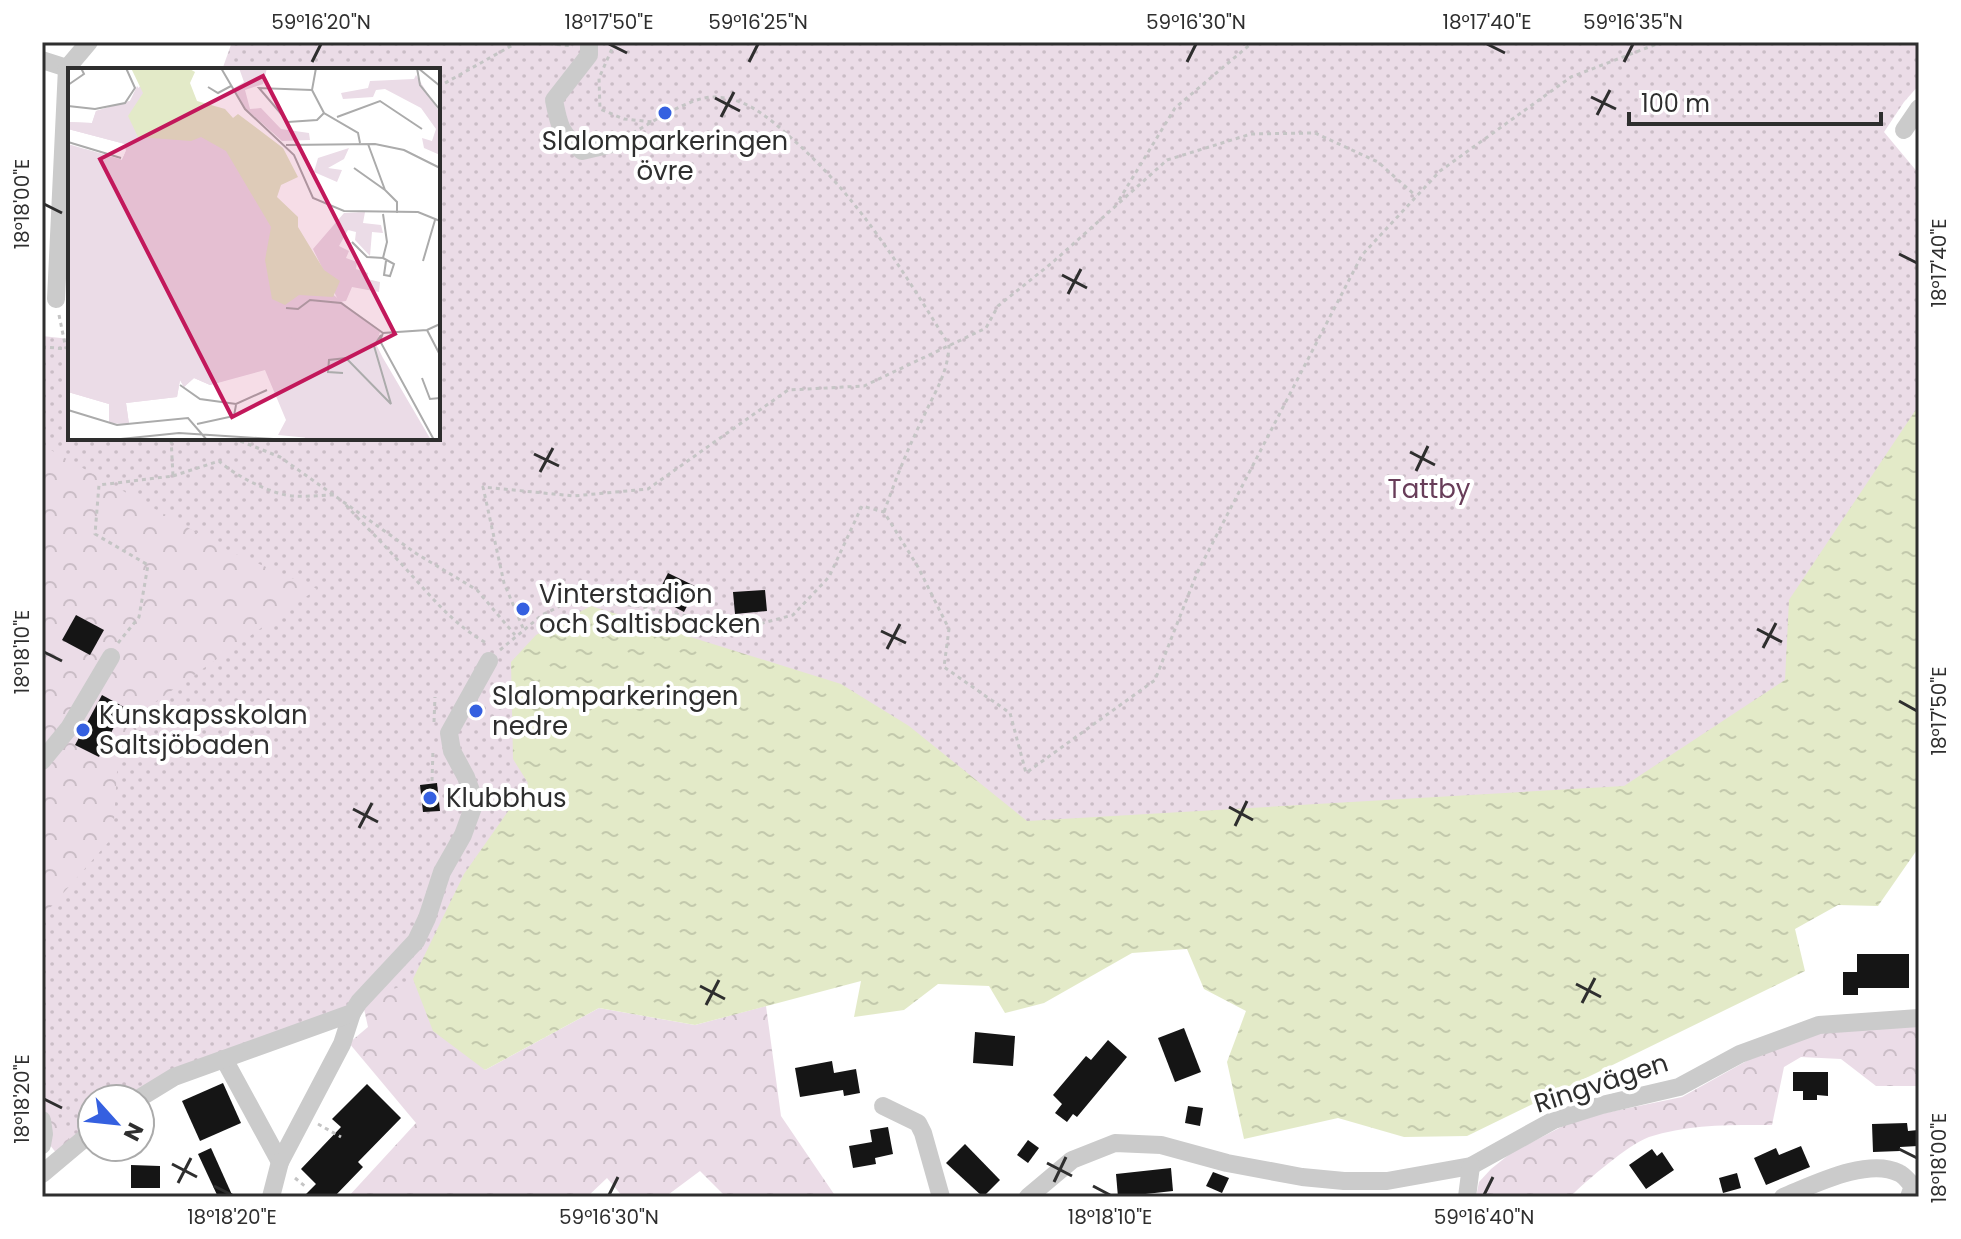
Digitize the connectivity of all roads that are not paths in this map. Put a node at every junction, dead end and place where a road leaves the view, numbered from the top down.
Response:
1 (89, 42) edge
2 (589, 44) edge
3 (42, 60) edge
4 (67, 68) junction
5 (1919, 108) edge
6 (1904, 130) dead end
7 (612, 144) road end
8 (56, 299) road end
9 (115, 649) road end
10 (489, 661) dead end
11 (42, 762) edge
12 (352, 1013) junction
13 (1919, 1018) edge
14 (224, 1059) junction
15 (156, 1088) edge
16 (883, 1106) dead end
17 (42, 1120) edge
18 (42, 1145) edge
19 (76, 1145) edge
20 (280, 1162) junction
21 (1471, 1166) junction
22 (42, 1174) edge
23 (271, 1197) edge
24 (941, 1197) edge
25 (1028, 1197) edge
26 (1467, 1197) edge
27 (1783, 1197) edge
28 (1909, 1197) edge

1 - 4 street
2 - 7 street
3 - 4 street
4 - 8 street
5 - 6 street
9 - 11 street
10 - 12 street
12 - 14 street
12 - 20 street
13 - 21 street, Ringvägen
14 - 15 street
14 - 20 street
16 - 24 street
17 - 18 street
19 - 22 street
20 - 23 street
21 - 25 street, Ringvägen
21 - 26 street
27 - 28 street

